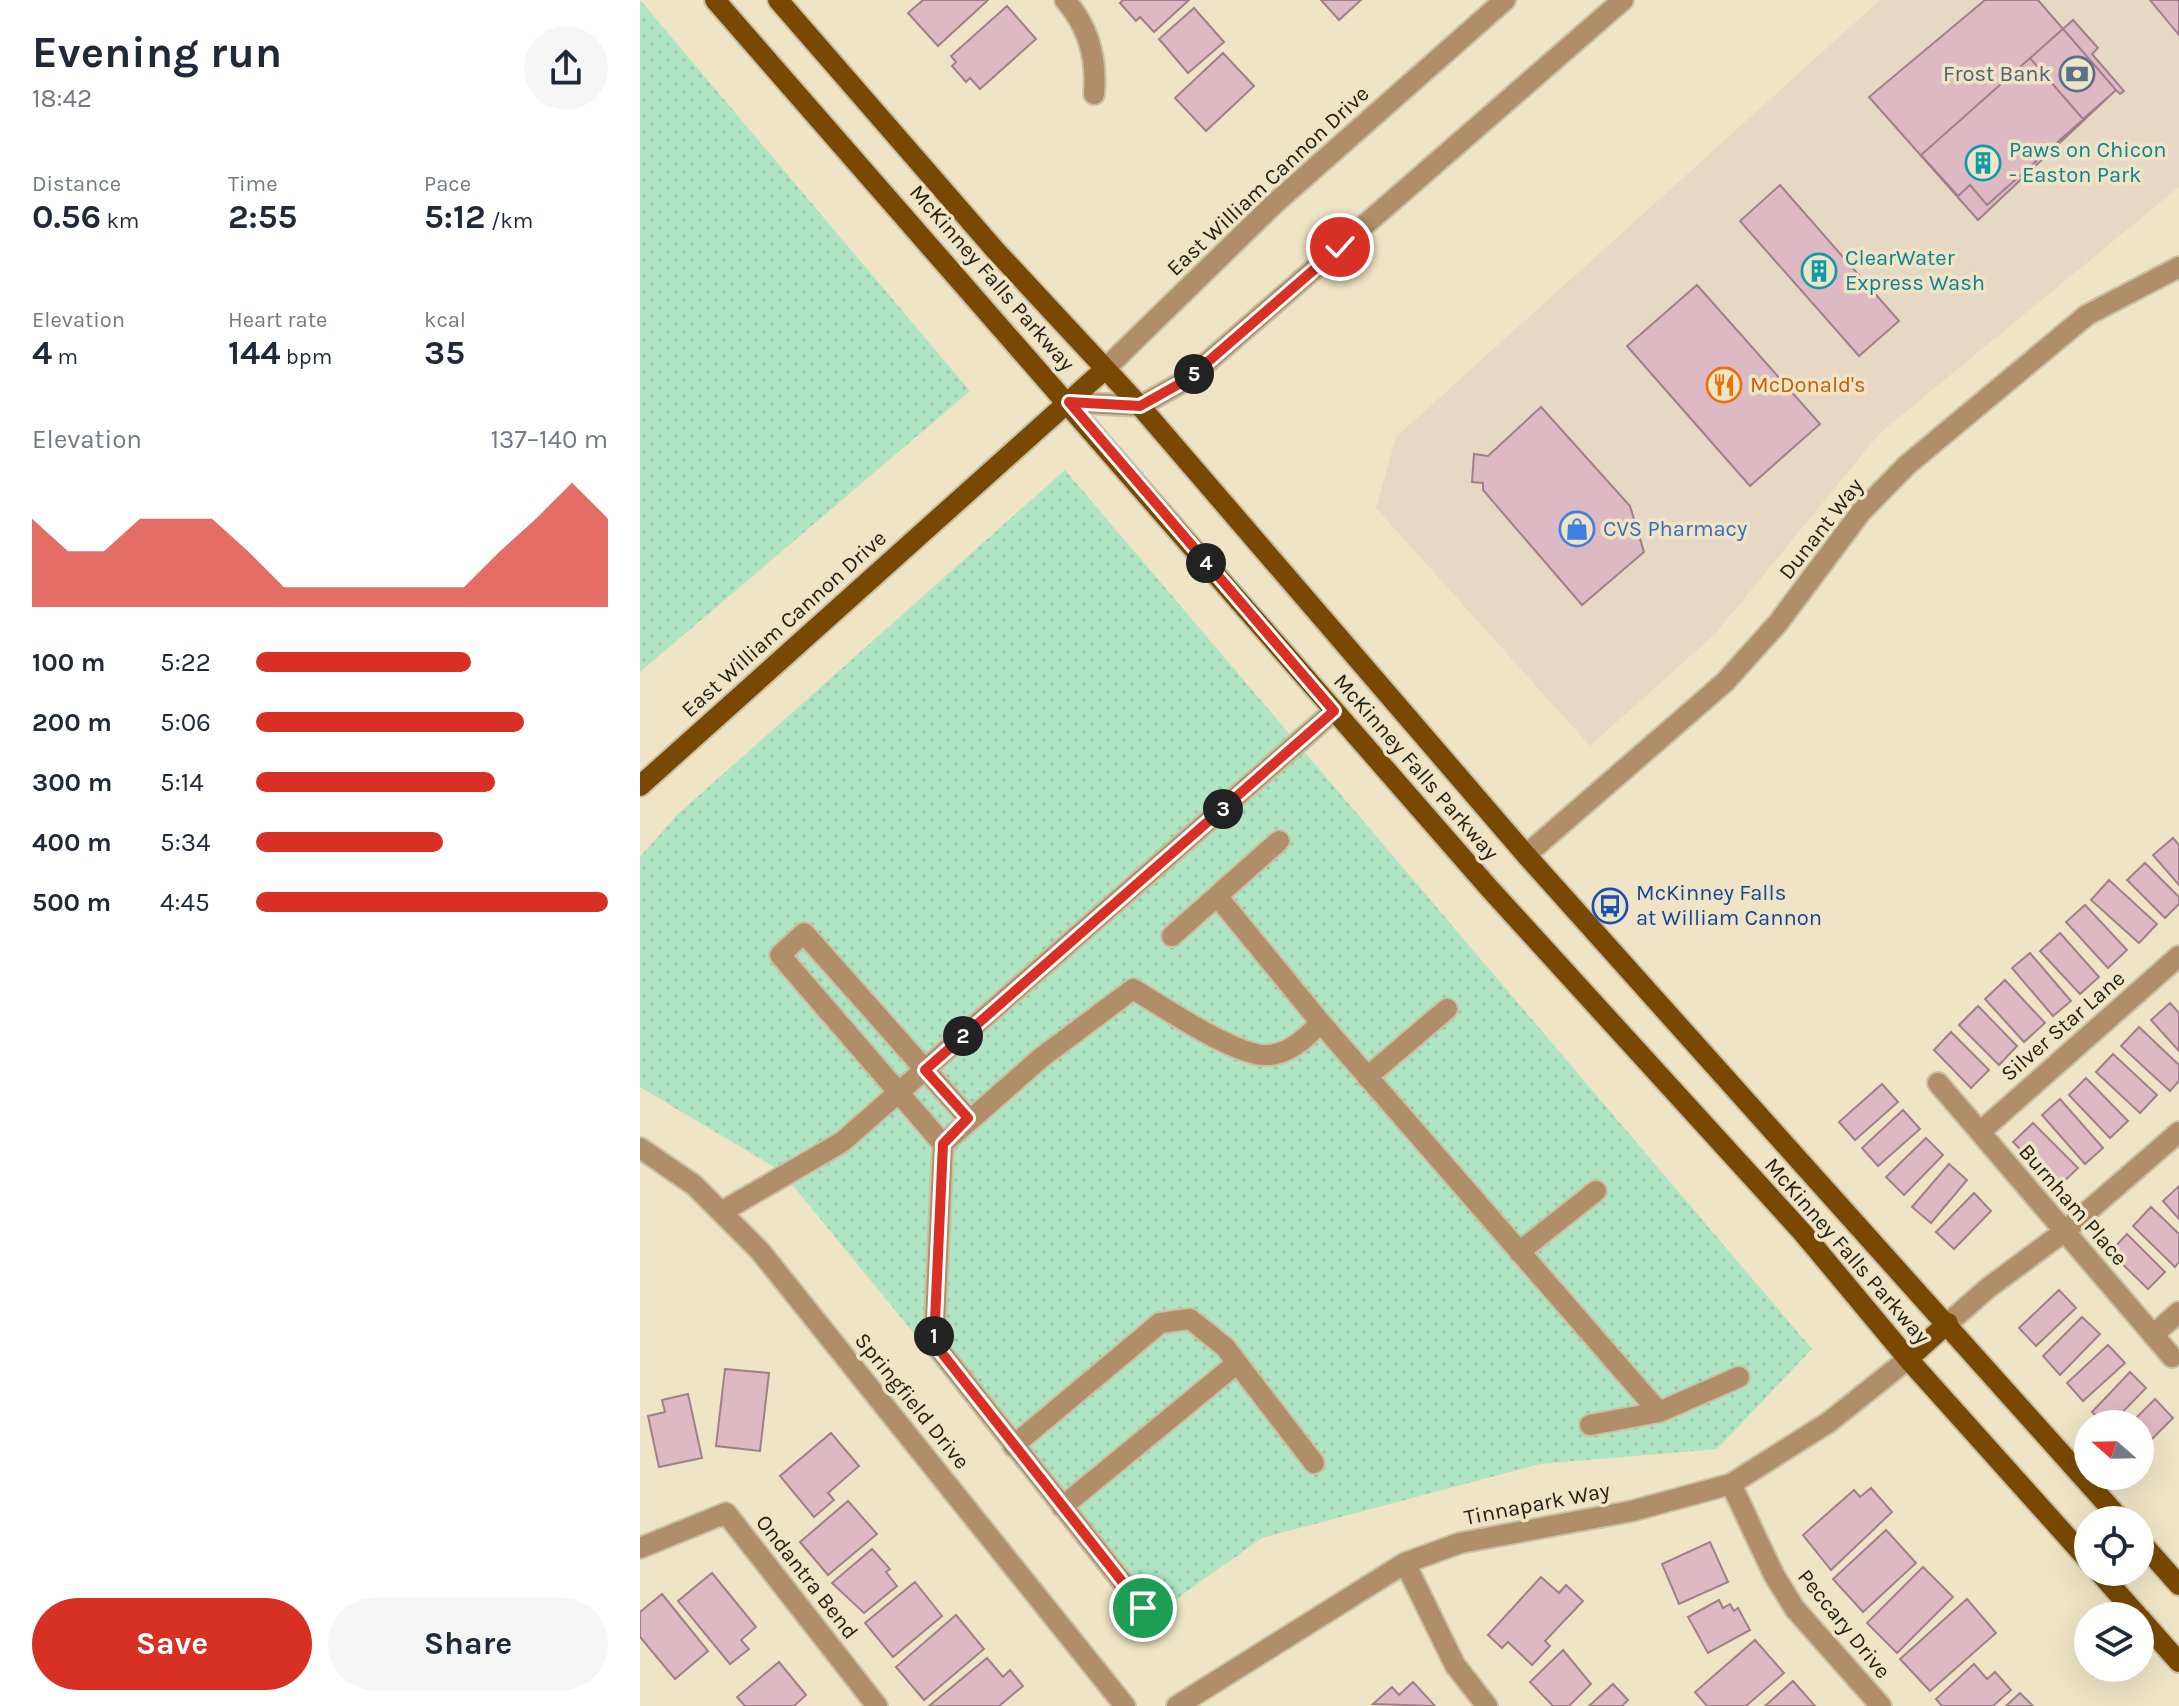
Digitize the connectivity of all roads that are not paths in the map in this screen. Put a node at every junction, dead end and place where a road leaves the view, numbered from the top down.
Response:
1 (715, 0) edge
2 (778, 0) edge
3 (1065, 0) edge
4 (1505, 0) edge
5 (1623, 0) edge
6 (1094, 94) dead end
7 (2179, 267) edge
8 (1104, 370) junction
9 (1069, 402) junction
10 (1140, 406) junction
11 (1334, 711) junction
12 (640, 786) edge
13 (1279, 841) dead end
14 (1526, 855) junction
15 (1217, 896) junction
16 (1172, 936) dead end
17 (2179, 956) edge
18 (1447, 1009) dead end
19 (1321, 1023) junction
20 (925, 1070) junction
21 (1367, 1077) junction
22 (1938, 1083) dead end
23 (898, 1093) junction
24 (968, 1118) junction
25 (1980, 1132) junction
26 (2179, 1132) edge
27 (943, 1144) junction
28 (640, 1148) edge
29 (1596, 1191) dead end
30 (723, 1211) junction
31 (2065, 1231) junction
32 (1519, 1252) junction
33 (2179, 1312) edge
34 (1948, 1323) junction
35 (2153, 1335) junction
36 (2172, 1357) dead end
37 (1908, 1359) junction
38 (1236, 1364) junction
39 (1739, 1377) dead end
40 (1659, 1412) junction
41 (1590, 1425) dead end
42 (1013, 1446) junction
43 (1314, 1463) dead end
44 (1731, 1484) junction
45 (2109, 1506) edge
46 (1062, 1507) junction
47 (2074, 1544) edge
48 (640, 1548) edge
49 (2154, 1557) edge
50 (1405, 1563) junction
51 (2179, 1585) edge
52 (2111, 1586) edge
53 (2126, 1602) edge
54 (1143, 1608) dead end
55 (2154, 1634) edge
56 (2179, 1662) edge
57 (877, 1706) edge
58 (1125, 1706) edge
59 (1177, 1706) edge
60 (1487, 1706) edge
61 (1881, 1706) edge

1 - 9 main road, McKinney Falls Parkway
2 - 8 main road, McKinney Falls Parkway
3 - 6 street
4 - 8 street, East William Cannon Drive
5 - 10 street
7 - 14 street, Dunant Way
8 - 9 main road, East William Cannon Drive
8 - 10 main road, McKinney Falls Parkway
9 - 10 street
9 - 11 main road, McKinney Falls Parkway
9 - 12 main road, East William Cannon Drive
10 - 14 main road, McKinney Falls Parkway
11 - 20 street
11 - 37 main road, McKinney Falls Parkway
13 - 15 street
14 - 34 main road, McKinney Falls Parkway
15 - 16 street
15 - 19 street
17 - 25 street, Silver Star Lane
18 - 21 street
19 - 21 street
19 - 24 street
20 - 23 street
20 - 23 street
20 - 24 street
21 - 32 street
22 - 25 street, Burnham Place
23 - 27 street
23 - 30 street
24 - 27 street
25 - 31 street, Burnham Place
26 - 31 street
27 - 42 street
28 - 30 street, Springfield Drive
29 - 32 street
30 - 58 street, Springfield Drive
31 - 34 street
31 - 35 street, Burnham Place
32 - 40 street
33 - 35 street
34 - 37 main road
34 - 45 main road, McKinney Falls Parkway
35 - 36 street, Burnham Place
37 - 44 street, Tinnapark Way
37 - 47 main road, McKinney Falls Parkway
38 - 42 street
38 - 43 street
38 - 46 street
39 - 40 street
40 - 41 street
42 - 46 street
44 - 50 street, Tinnapark Way
44 - 61 street, Peccary Drive
46 - 54 street
48 - 57 street, Ondantra Bend
49 - 51 main road
50 - 59 street, Tinnapark Way
50 - 60 street
52 - 53 main road
55 - 56 main road

